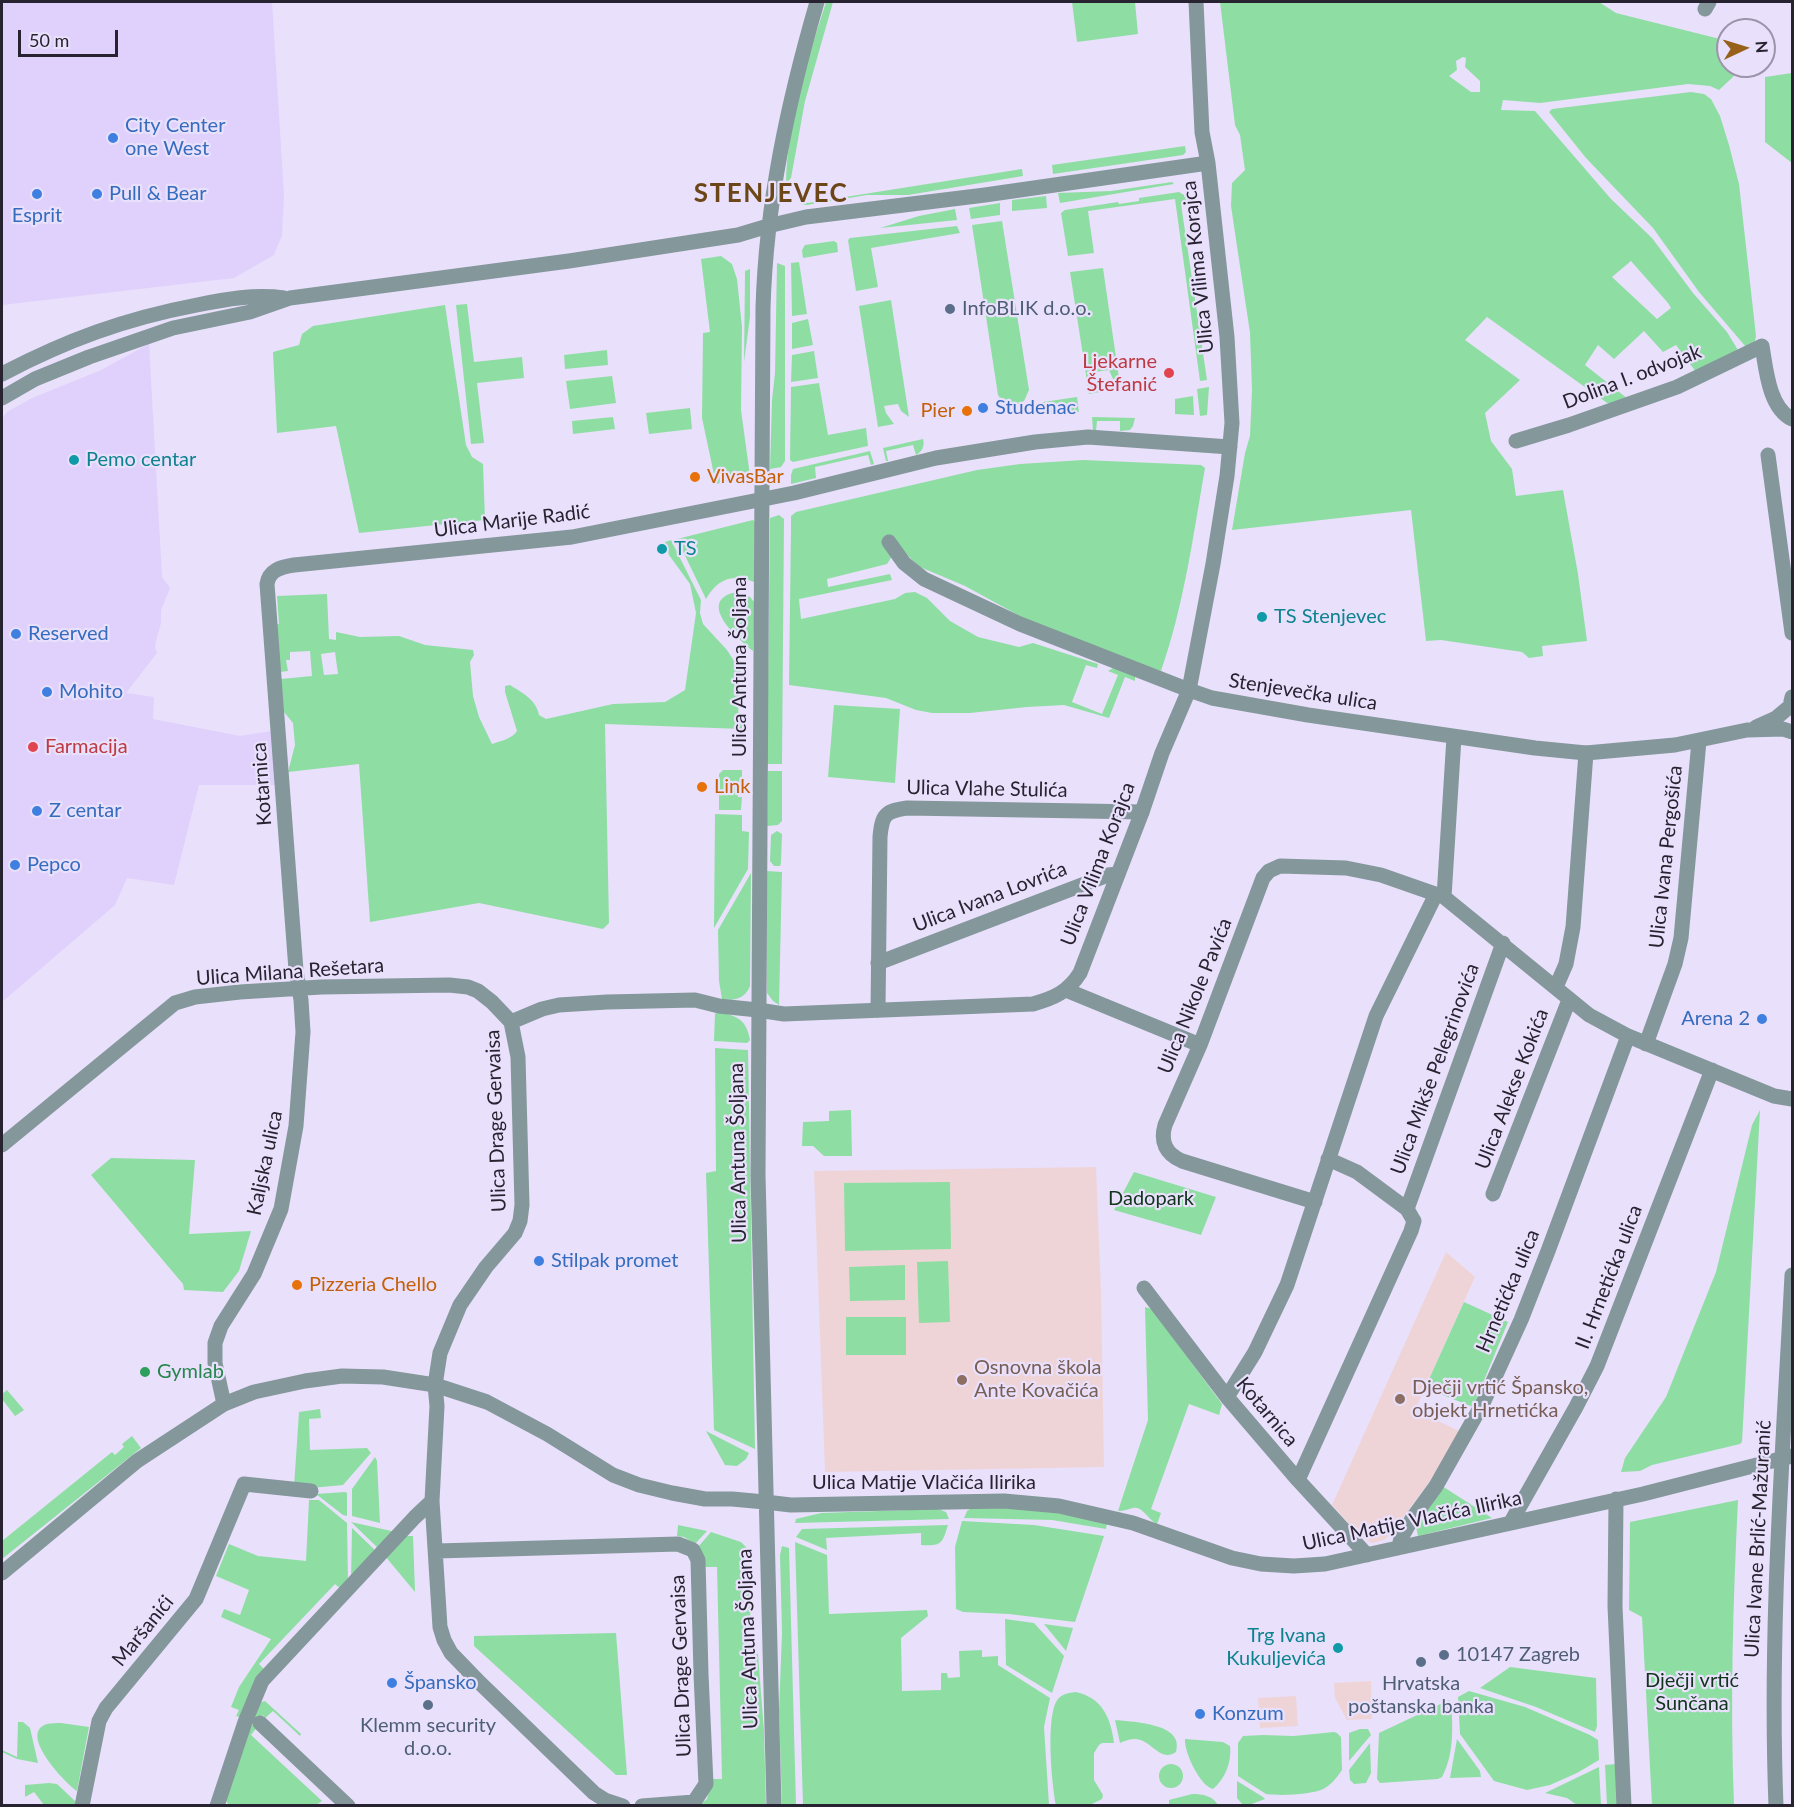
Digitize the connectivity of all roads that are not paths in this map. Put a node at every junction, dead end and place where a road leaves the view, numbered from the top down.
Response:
1 (817, 2) edge
2 (1196, 2) edge
3 (1208, 163) junction
4 (768, 226) junction
5 (290, 298) junction
6 (2, 374) edge
7 (2, 398) edge
8 (1792, 419) edge
9 (1516, 441) dead end
10 (1230, 447) junction
11 (1768, 455) dead end
12 (762, 500) junction
13 (889, 542) dead end
14 (268, 578) joint
15 (1792, 633) edge
16 (1189, 690) junction
17 (1791, 701) edge
18 (1748, 730) junction
19 (1792, 732) edge
20 (1455, 737) junction
21 (1699, 741) junction
22 (1586, 753) junction
23 (1142, 812) junction
24 (1118, 874) junction
25 (1440, 895) junction
26 (1503, 943) junction
27 (878, 963) junction
28 (1557, 987) junction
29 (299, 988) junction
30 (1066, 990) junction
31 (1569, 1000) junction
32 (758, 1010) junction
33 (878, 1010) junction
34 (511, 1022) junction
35 (1628, 1036) junction
36 (1646, 1044) junction
37 (1200, 1045) junction
38 (1712, 1070) junction
39 (1792, 1099) edge
40 (2, 1145) edge
41 (1328, 1159) junction
42 (1493, 1194) dead end
43 (1315, 1202) junction
44 (1407, 1209) junction
45 (1792, 1275) edge
46 (1143, 1288) dead end
47 (435, 1385) junction
48 (1227, 1397) junction
49 (224, 1404) junction
50 (1787, 1457) edge
51 (1298, 1480) junction
52 (311, 1491) dead end
53 (1616, 1499) junction
54 (432, 1501) junction
55 (765, 1502) junction
56 (1511, 1522) junction
57 (1399, 1547) junction
58 (437, 1551) junction
59 (1367, 1555) junction
60 (2, 1573) edge
61 (260, 1723) dead end
62 (603, 1803) edge
63 (82, 1806) edge
64 (217, 1806) edge
65 (348, 1806) edge
66 (623, 1806) edge
67 (642, 1806) edge
68 (774, 1806) edge
69 (1624, 1806) edge
70 (1776, 1806) edge

1 - 4 street, Ulica Antuna Šoljana
2 - 3 street
3 - 4 street, Ulica Vilima Korajca
3 - 10 street, Ulica Vilima Korajca
4 - 5 street
4 - 12 street, Ulica Antuna Šoljana
5 - 6 street
5 - 7 street
8 - 9 street, Dolina I. odvojak
10 - 12 street
10 - 16 street, Ulica Vilima Korajca
11 - 15 street
12 - 14 street, Ulica Marije Radić
12 - 32 street, Ulica Antuna Šoljana
13 - 16 street, Stenjevečka ulica
14 - 29 street, Kotarnica
16 - 20 street, Stenjevečka ulica
16 - 23 street, Ulica Vilima Korajca
17 - 18 street, Stenjevečka ulica
17 - 19 street
18 - 19 street, Stenjevečka ulica
18 - 21 street, Stenjevečka ulica
20 - 22 street, Stenjevečka ulica
20 - 25 street
21 - 22 street, Stenjevečka ulica
21 - 36 street, Ulica Ivana Pergošića
22 - 28 street
23 - 24 street, Ulica Vilima Korajca
23 - 27 street, Ulica Vlahe Stulića
24 - 27 street, Ulica Ivana Lovrića
24 - 30 street, Ulica Vilima Korajca
25 - 26 street, Ulica Nikole Pavića
25 - 37 street, Ulica Nikole Pavića
25 - 41 street
26 - 28 street, Ulica Nikole Pavića
26 - 44 street, Ulica Mikše Pelegrinovića
27 - 33 street, Ulica Vlahe Stulića
28 - 31 street, Ulica Nikole Pavića
29 - 34 street, Ulica Milana Rešetara
29 - 40 street, Ulica Milana Rešetara
29 - 49 street, Kaljska ulica
30 - 33 street, Ulica Vilima Korajca
30 - 37 street
31 - 35 street, Ulica Nikole Pavića
31 - 42 street, Ulica Alekse Kokića
32 - 33 street, Ulica Vilima Korajca
32 - 34 street, Ulica Drage Gervaisa
32 - 55 street, Ulica Antuna Šoljana
34 - 47 street, Ulica Drage Gervaisa
35 - 36 street, Ulica Nikole Pavića
35 - 57 street, Hrnetićka ulica
36 - 38 street, Ulica Nikole Pavića
37 - 43 street, Ulica Nikole Pavića
38 - 39 street, Ulica Nikole Pavića
38 - 56 street, II. Hrnetićka ulica
41 - 43 street
41 - 44 street, Ulica Mikše Pelegrinovića
43 - 48 street
44 - 51 street, Ulica Mikše Pelegrinovića
45 - 50 street, Ulica Ivane Brlić-Mažuranić
46 - 48 street, Kotarnica
47 - 49 street, Ulica Matije Vlačića Ilirika
47 - 54 street, Ulica Drage Gervaisa
47 - 55 street, Ulica Matije Vlačića Ilirika
48 - 51 street, Kotarnica
49 - 60 street, Ulica Matije Vlačića Ilirika
50 - 53 street, Ulica Matije Vlačića Ilirika
50 - 70 street, Ulica Ivane Brlić-Mažuranić
51 - 59 street, Kotarnica
52 - 63 street, Maršanići
53 - 56 street, Ulica Matije Vlačića Ilirika
53 - 69 street
54 - 58 street, Ulica Drage Gervaisa
54 - 64 street
55 - 59 street, Ulica Matije Vlačića Ilirika
55 - 68 street, Ulica Antuna Šoljana
56 - 57 street, Ulica Matije Vlačića Ilirika
57 - 59 street, Ulica Matije Vlačića Ilirika
58 - 62 street, Ulica Drage Gervaisa
58 - 67 street, Ulica Drage Gervaisa
61 - 65 street
62 - 66 street, Ulica Drage Gervaisa

